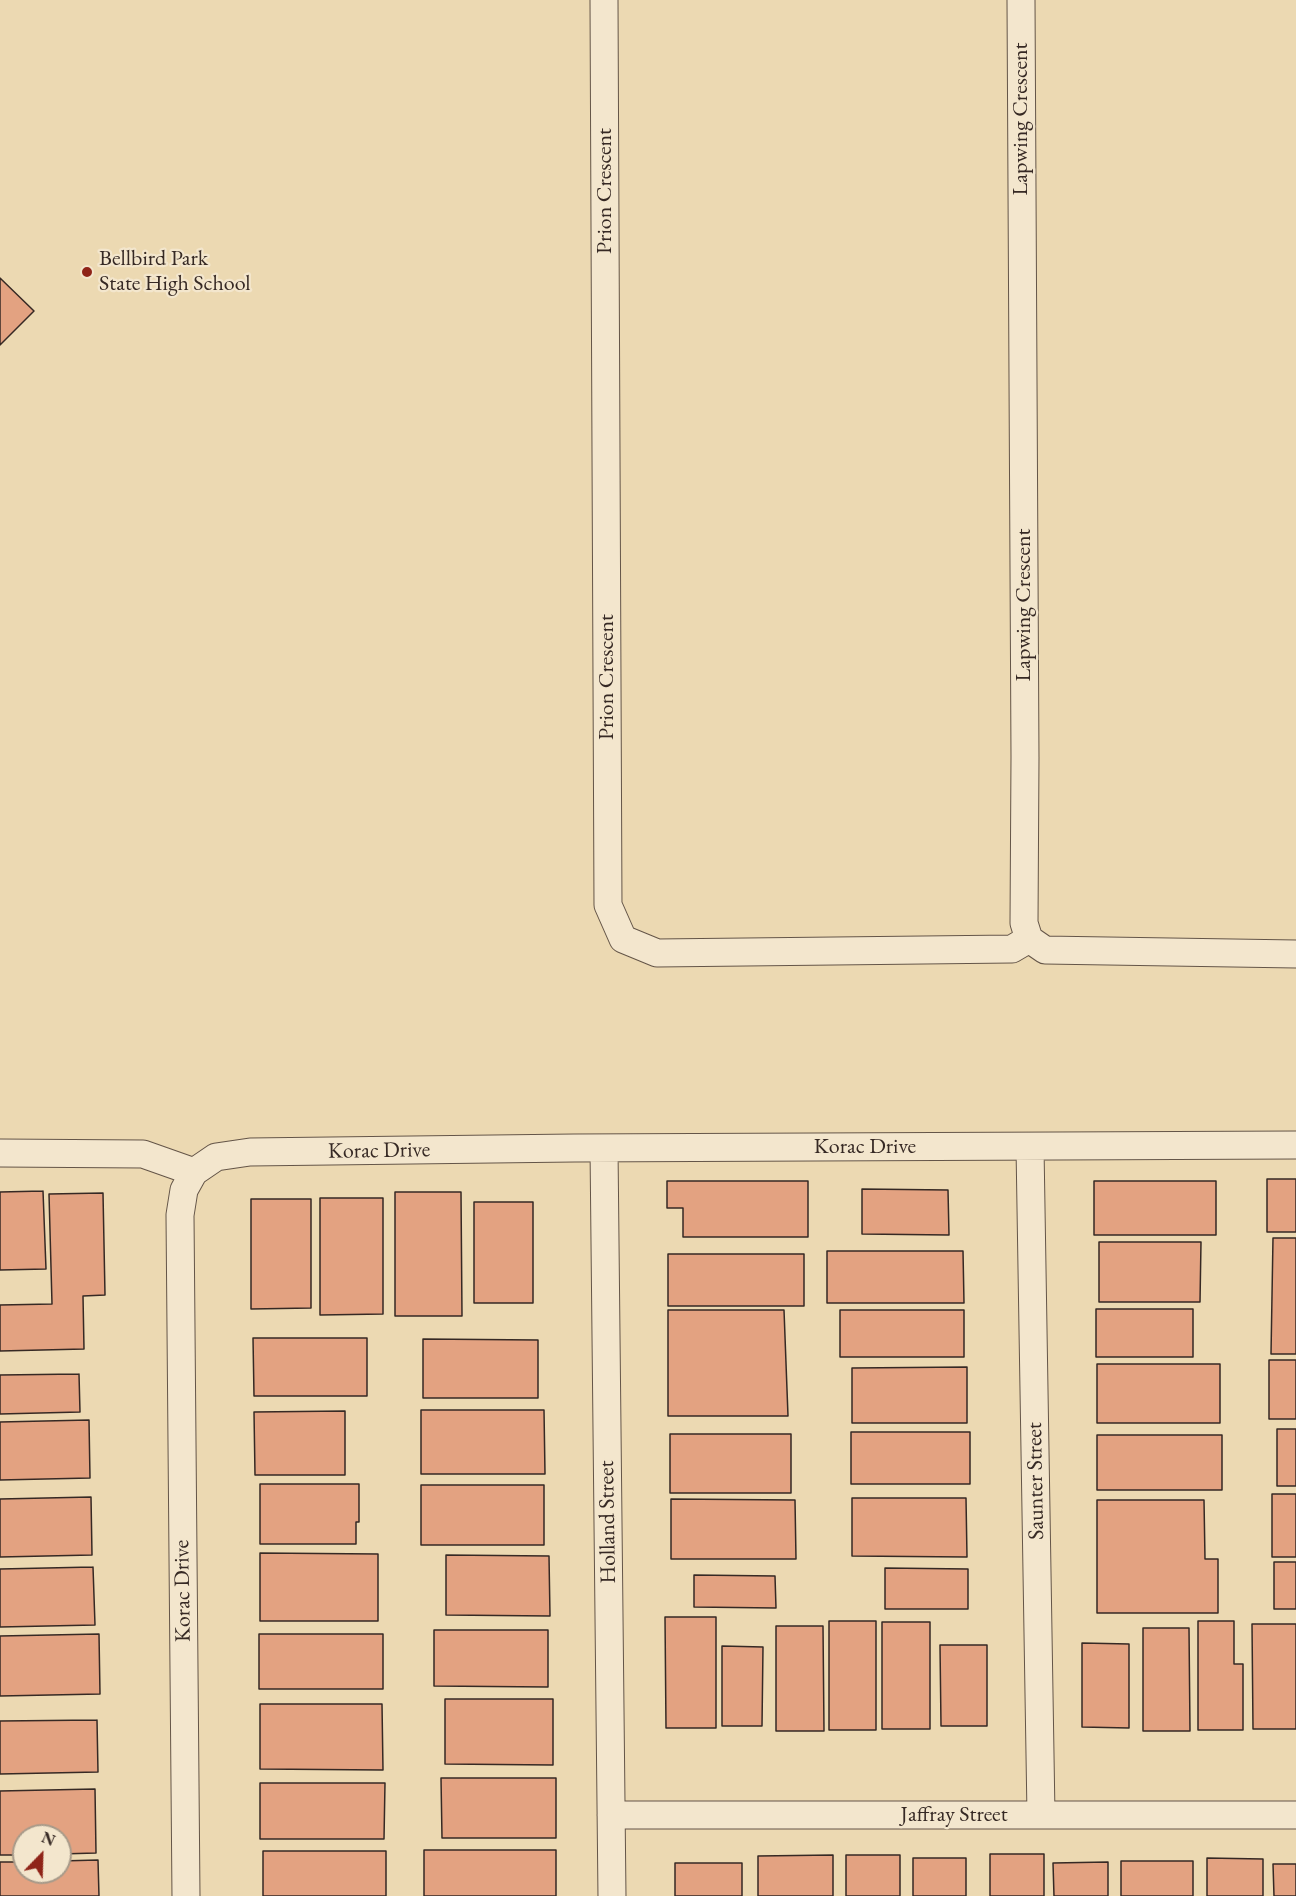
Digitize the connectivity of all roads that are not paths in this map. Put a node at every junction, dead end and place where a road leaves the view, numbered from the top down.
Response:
1 (604, 0) edge
2 (1021, 0) edge
3 (1029, 939) junction
4 (1296, 954) edge
5 (1296, 1145) edge
6 (1030, 1147) junction
7 (604, 1148) junction
8 (0, 1153) edge
9 (194, 1172) junction
10 (611, 1815) junction
11 (1041, 1815) junction
12 (1296, 1815) edge
13 (186, 1896) edge
14 (612, 1896) edge

1 - 3 street, Prion Crescent
2 - 3 street, Lapwing Crescent
3 - 4 street
5 - 6 street, Korac Drive
6 - 7 street, Korac Drive
6 - 11 street, Saunter Street
7 - 9 street, Korac Drive
7 - 10 street, Holland Street
8 - 9 street
9 - 13 street, Korac Drive
10 - 11 street, Jaffray Street
10 - 14 street, Holland Street
11 - 12 street, Jaffray Street

